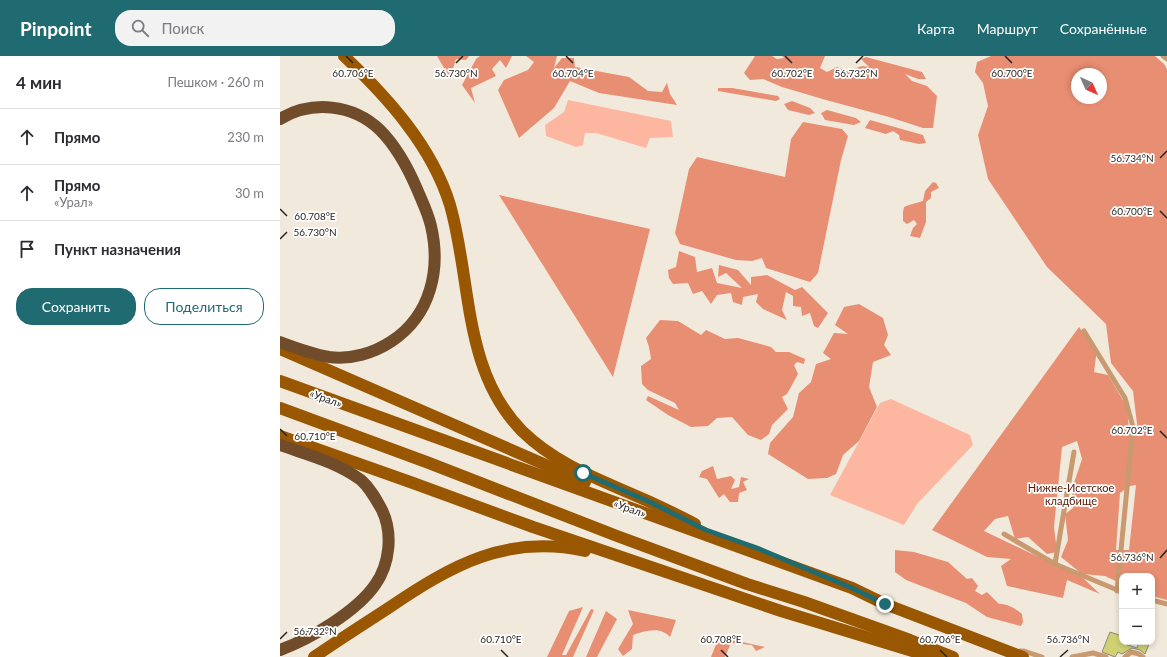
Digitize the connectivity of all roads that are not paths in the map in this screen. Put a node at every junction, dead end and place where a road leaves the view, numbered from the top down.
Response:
1 (344, 56) edge
2 (1163, 56) edge
3 (1167, 60) edge
4 (280, 119) edge
5 (1084, 331) dead end
6 (280, 342) edge
7 (280, 349) edge
8 (280, 381) edge
9 (280, 408) edge
10 (280, 436) edge
11 (280, 445) edge
12 (1074, 452) dead end
13 (706, 530) junction
14 (1004, 534) dead end
15 (629, 559) junction
16 (1055, 564) junction
17 (1121, 573) edge
18 (852, 588) junction
19 (1119, 591) edge
20 (1155, 601) edge
21 (1167, 604) edge
22 (280, 650) edge
23 (1008, 651) junction
24 (314, 657) edge
25 (932, 657) edge
26 (953, 657) edge
27 (1023, 657) edge
28 (1042, 657) edge
29 (1072, 657) edge
30 (1106, 657) edge
31 (1125, 657) edge
32 (1143, 657) edge

1 - 13 main road
2 - 3 lane
4 - 6 highway
5 - 17 lane
7 - 13 main road
8 - 18 main road, «Урал»
9 - 26 main road
10 - 15 main road
11 - 22 highway
12 - 16 lane
13 - 18 main road
14 - 16 lane
15 - 24 main road
15 - 25 main road
16 - 19 lane
18 - 23 main road, «Урал»
20 - 21 lane
23 - 27 main road, «Урал»
23 - 28 lane
29 - 30 lane
31 - 32 lane

